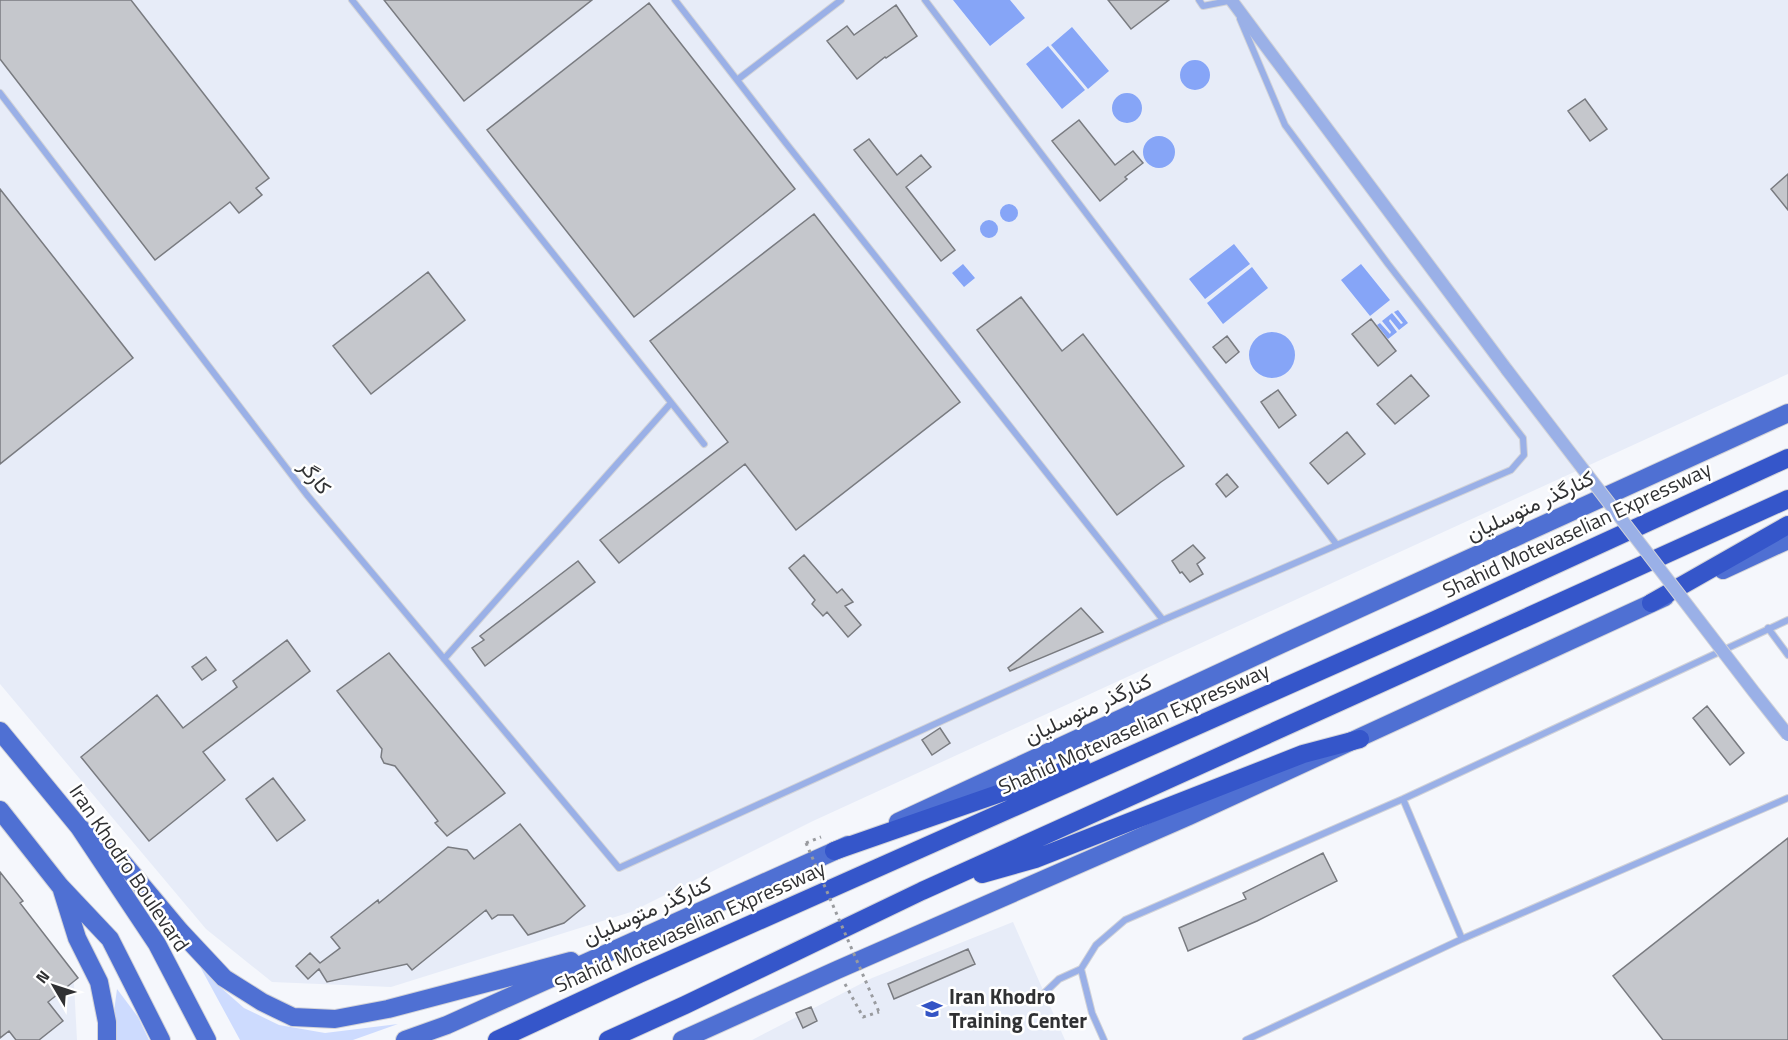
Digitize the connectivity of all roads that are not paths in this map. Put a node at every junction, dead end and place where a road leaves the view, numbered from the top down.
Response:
1 (351, 0) edge
2 (675, 0) edge
3 (841, 0) edge
4 (925, 0) edge
5 (1199, 0) edge
6 (1233, 0) edge
7 (737, 80) junction
8 (0, 93) edge
9 (671, 403) junction
10 (1788, 413) edge
11 (704, 444) dead end
12 (1788, 458) edge
13 (1788, 500) edge
14 (1788, 525) edge
15 (1788, 540) edge
16 (1337, 545) junction
17 (1652, 603) junction
18 (1163, 620) junction
19 (1788, 620) edge
20 (1768, 628) junction
21 (1788, 655) edge
22 (444, 659) junction
23 (1201, 723) junction
24 (0, 731) edge
25 (1788, 735) edge
26 (1360, 739) junction
27 (1788, 798) edge
28 (1403, 800) junction
29 (0, 810) edge
30 (79, 827) junction
31 (834, 851) junction
32 (60, 886) junction
33 (922, 891) junction
34 (1462, 939) junction
35 (622, 947) junction
36 (1081, 969) junction
37 (1035, 1002) dead end
38 (107, 1040) edge
39 (161, 1040) edge
40 (207, 1040) edge
41 (405, 1040) edge
42 (497, 1040) edge
43 (608, 1040) edge
44 (682, 1040) edge
45 (1104, 1040) edge
46 (1246, 1040) edge

1 - 9 lane
2 - 7 lane
3 - 7 lane
4 - 16 lane
5 - 6 lane
6 - 16 lane
6 - 25 street, bridge
7 - 18 lane
8 - 22 lane, کارگر
9 - 11 lane
9 - 22 lane
10 - 31 main road, کنارگذر متوسلیان
12 - 23 highway, Shahid Motevaselian Expressway
13 - 33 highway
14 - 17 highway
15 - 17 main road
16 - 18 lane
17 - 26 main road
18 - 22 lane, کارگر
19 - 20 lane
20 - 21 lane
20 - 28 lane
23 - 31 highway
23 - 42 highway, Shahid Motevaselian Expressway
24 - 30 main road, Iran Khodro Boulevard
26 - 33 highway
26 - 44 main road
27 - 34 lane
28 - 34 lane
28 - 36 lane
29 - 32 main road
30 - 35 main road
30 - 40 main road, Iran Khodro Boulevard
31 - 35 main road, کنارگذر متوسلیان
32 - 38 main road
32 - 39 main road
33 - 43 highway
34 - 46 lane
35 - 41 main road, کنارگذر متوسلیان
36 - 37 lane
36 - 45 lane

